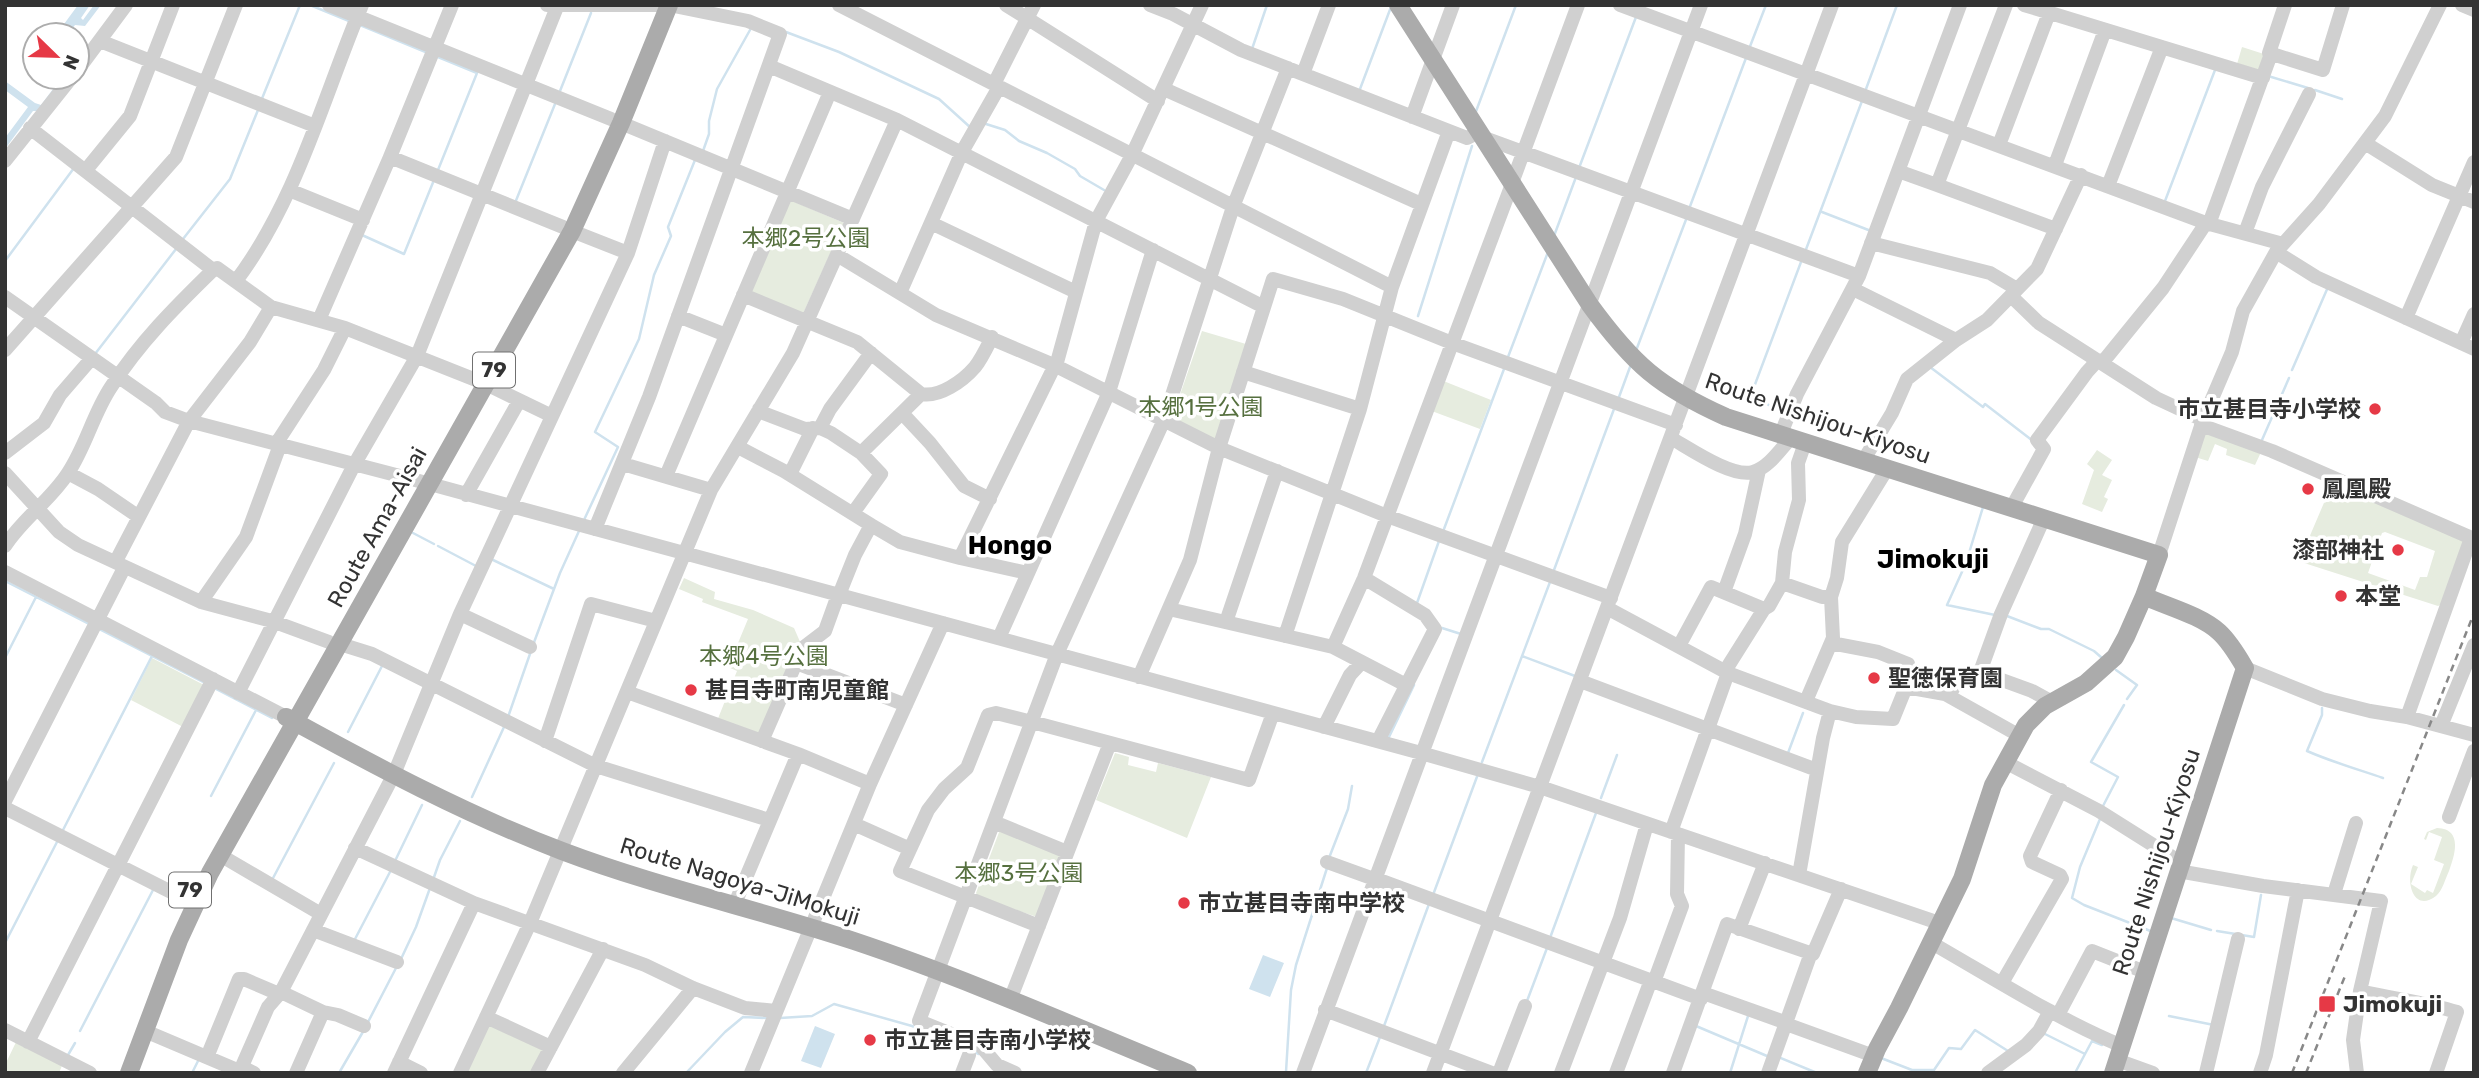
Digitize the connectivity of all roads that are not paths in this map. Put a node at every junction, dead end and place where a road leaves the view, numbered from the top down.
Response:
1 (126, 5) edge
2 (173, 5) edge
3 (236, 5) edge
4 (329, 5) edge
5 (452, 5) edge
6 (658, 5) edge
7 (669, 5) edge
8 (839, 5) edge
9 (1006, 5) edge
10 (1150, 5) edge
11 (1202, 5) edge
12 (1329, 5) edge
13 (1398, 5) edge
14 (1453, 5) edge
15 (1578, 5) edge
16 (1620, 5) edge
17 (1701, 5) edge
18 (1832, 5) edge
19 (1960, 5) edge
20 (2006, 5) edge
21 (2024, 5) edge
22 (2285, 5) edge
23 (2343, 5) edge
24 (2440, 5) edge
25 (2462, 5) edge
26 (552, 6) edge
27 (577, 6) edge
28 (861, 10) edge
29 (2474, 10) edge
30 (360, 11) edge
31 (1030, 12) edge
32 (2049, 13) junction
33 (1193, 25) junction
34 (2105, 30) junction
35 (1691, 32) junction
36 (100, 41) junction
37 (2162, 47) junction
38 (434, 48) junction
39 (91, 53) edge
40 (2271, 54) junction
41 (1433, 60) junction
42 (151, 61) junction
43 (769, 66) junction
44 (1288, 68) junction
45 (1807, 74) junction
46 (1303, 75) junction
47 (2263, 78) junction
48 (205, 83) junction
49 (525, 84) junction
50 (996, 86) junction
51 (62, 91) edge
52 (830, 92) junction
53 (2309, 94) dead end
54 (1161, 95) junction
55 (1919, 115) junction
56 (1412, 117) junction
57 (897, 120) junction
58 (616, 121) junction
59 (34, 124) junction
60 (315, 126) junction
61 (1959, 130) junction
62 (1449, 131) junction
63 (1263, 134) junction
64 (1480, 134) junction
65 (666, 141) junction
66 (2365, 143) junction
67 (2000, 145) junction
68 (962, 152) junction
69 (1523, 152) junction
70 (1132, 155) junction
71 (390, 157) junction
72 (5, 161) edge
73 (2474, 162) edge
74 (2055, 165) junction
75 (731, 168) junction
76 (86, 170) junction
77 (1898, 171) junction
78 (2081, 175) junction
79 (1512, 183) junction
80 (1937, 185) junction
81 (2108, 186) junction
82 (289, 190) junction
83 (788, 192) junction
84 (1632, 192) junction
85 (481, 193) junction
86 (2459, 196) junction
87 (2474, 202) edge
88 (1421, 204) junction
89 (131, 205) junction
90 (1233, 207) junction
91 (853, 219) junction
92 (363, 220) junction
93 (1096, 221) junction
94 (931, 223) junction
95 (2208, 224) junction
96 (568, 229) junction
97 (2056, 229) junction
98 (2245, 233) junction
99 (1747, 234) junction
100 (1871, 243) junction
101 (2280, 248) junction
102 (1153, 250) junction
103 (628, 253) junction
104 (836, 254) junction
105 (213, 270) junction
106 (1210, 279) junction
107 (236, 281) junction
108 (1856, 283) junction
109 (1392, 288) junction
110 (1076, 292) junction
111 (2014, 292) junction
112 (900, 293) junction
113 (743, 295) junction
114 (5, 297) edge
115 (1590, 305) junction
116 (271, 307) junction
117 (1264, 307) junction
118 (2474, 314) edge
119 (678, 316) junction
120 (34, 317) junction
121 (1385, 317) junction
122 (2406, 318) junction
123 (319, 320) junction
124 (807, 322) junction
125 (345, 328) junction
126 (726, 335) junction
127 (992, 337) junction
128 (1956, 340) junction
129 (1452, 343) junction
130 (2467, 346) edge
131 (5, 351) edge
132 (871, 353) junction
133 (417, 356) junction
134 (92, 358) junction
135 (2100, 362) junction
136 (1056, 365) junction
137 (1243, 372) junction
138 (118, 376) junction
139 (481, 382) junction
140 (1560, 383) junction
141 (1109, 392) junction
142 (921, 394) junction
143 (1685, 399) junction
144 (519, 401) junction
145 (759, 409) junction
146 (1360, 409) junction
147 (902, 413) junction
148 (552, 416) junction
149 (1164, 420) junction
150 (189, 421) junction
151 (2202, 422) junction
152 (816, 428) junction
153 (1673, 432) junction
154 (1792, 439) junction
155 (278, 445) junction
156 (738, 447) junction
157 (1219, 448) junction
158 (5, 453) edge
159 (861, 453) junction
160 (1777, 454) junction
161 (1863, 461) junction
162 (1799, 462) junction
163 (623, 464) junction
164 (354, 465) junction
165 (1887, 469) junction
166 (1759, 470) junction
167 (1277, 471) junction
168 (68, 473) junction
169 (5, 474) edge
170 (790, 474) junction
171 (666, 476) junction
172 (424, 483) junction
173 (711, 490) junction
174 (1334, 494) junction
175 (466, 495) junction
176 (990, 499) junction
177 (509, 507) junction
178 (2012, 508) junction
179 (36, 509) junction
180 (853, 513) junction
181 (1387, 516) junction
182 (139, 517) junction
183 (2044, 518) junction
184 (871, 525) junction
185 (595, 529) junction
186 (2472, 538) edge
187 (5, 546) edge
188 (684, 554) junction
189 (2159, 555) junction
190 (1495, 556) junction
191 (960, 558) junction
192 (120, 565) junction
193 (5, 572) edge
194 (1028, 573) junction
195 (1364, 578) junction
196 (1782, 583) junction
197 (1724, 592) junction
198 (839, 595) junction
199 (2144, 596) junction
200 (1830, 597) junction
201 (201, 602) junction
202 (1609, 603) junction
203 (1168, 609) junction
204 (1764, 609) junction
205 (460, 614) junction
206 (97, 620) junction
207 (272, 621) junction
208 (656, 621) junction
209 (1226, 622) junction
210 (943, 623) junction
211 (1285, 636) junction
212 (999, 638) junction
213 (334, 643) junction
214 (1831, 643) junction
215 (2474, 645) edge
216 (1679, 646) junction
217 (530, 647) dead end
218 (1333, 647) junction
219 (1057, 654) junction
220 (1362, 662) junction
221 (796, 663) junction
222 (2245, 668) junction
223 (1727, 672) junction
224 (1980, 672) junction
225 (1139, 677) junction
226 (212, 679) junction
227 (1580, 681) junction
228 (431, 683) junction
229 (1406, 685) junction
230 (1906, 687) junction
231 (627, 692) junction
232 (238, 693) junction
233 (1950, 696) junction
234 (1805, 701) junction
235 (2052, 702) junction
236 (906, 705) junction
237 (1830, 711) junction
238 (1273, 713) junction
239 (2407, 717) junction
240 (291, 720) junction
241 (1032, 722) junction
242 (2441, 726) junction
243 (1324, 727) junction
244 (1707, 730) junction
245 (2474, 735) edge
246 (2020, 736) junction
247 (545, 741) junction
248 (762, 741) junction
249 (1378, 741) junction
250 (1110, 743) junction
251 (2474, 751) edge
252 (1421, 753) junction
253 (798, 754) junction
254 (2005, 762) junction
255 (596, 766) junction
256 (1817, 770) junction
257 (394, 774) junction
258 (870, 784) junction
259 (1540, 787) junction
260 (2061, 790) junction
261 (5, 801) edge
262 (5, 808) edge
263 (2449, 817) dead end
264 (769, 820) junction
265 (994, 822) junction
266 (2356, 822) dead end
267 (853, 824) junction
268 (1647, 824) junction
269 (1674, 833) junction
270 (355, 848) junction
271 (910, 849) junction
272 (561, 851) junction
273 (1067, 852) junction
274 (220, 855) junction
275 (1327, 862) dead end
276 (1765, 863) junction
277 (118, 864) junction
278 (2179, 866) junction
279 (1799, 875) junction
280 (1374, 879) junction
281 (1841, 890) junction
282 (2298, 890) junction
283 (2334, 894) junction
284 (965, 897) junction
285 (186, 899) junction
286 (474, 903) junction
287 (734, 906) junction
288 (321, 914) junction
289 (1490, 921) junction
290 (530, 923) junction
291 (1939, 923) junction
292 (1039, 926) junction
293 (810, 928) junction
294 (1739, 929) junction
295 (313, 930) junction
296 (2238, 939) dead end
297 (1930, 942) junction
298 (603, 949) junction
299 (1811, 953) junction
300 (397, 962) dead end
301 (1604, 963) junction
302 (938, 971) junction
303 (2145, 972) junction
304 (1652, 981) junction
305 (2002, 984) junction
306 (693, 988) junction
307 (2360, 991) junction
308 (280, 993) junction
309 (1702, 996) junction
310 (1010, 1000) junction
311 (1525, 1006) dead end
312 (1325, 1010) junction
313 (776, 1011) junction
314 (323, 1012) junction
315 (2054, 1013) junction
316 (486, 1017) junction
317 (1786, 1023) junction
318 (364, 1026) dead end
319 (5, 1030) edge
320 (145, 1031) junction
321 (28, 1042) junction
322 (551, 1047) junction
323 (1441, 1053) junction
324 (969, 1055) dead end
325 (207, 1057) junction
326 (2118, 1059) edge
327 (1870, 1065) edge
328 (397, 1068) edge
329 (244, 1072) edge
330 (90, 1073) edge
331 (118, 1073) edge
332 (129, 1073) edge
333 (296, 1073) edge
334 (421, 1073) edge
335 (460, 1073) edge
336 (537, 1073) edge
337 (623, 1073) edge
338 (751, 1073) edge
339 (962, 1073) edge
340 (1015, 1073) edge
341 (1188, 1073) edge
342 (1303, 1073) edge
343 (1433, 1073) edge
344 (1492, 1073) edge
345 (1499, 1073) edge
346 (1561, 1073) edge
347 (1616, 1073) edge
348 (1673, 1073) edge
349 (1768, 1073) edge
350 (1988, 1073) edge
351 (2153, 1073) edge
352 (2206, 1073) edge
353 (2260, 1073) edge
354 (2357, 1073) edge
355 (2435, 1073) edge

1 - 36 street
2 - 42 street
3 - 48 street
4 - 30 street
5 - 38 street
6 - 27 street
6 - 58 main road, Route Ama-Aisai / 79
7 - 43 street
7 - 58 main road, Route Ama-Aisai / 79
8 - 28 street
9 - 31 street
10 - 33 street
11 - 33 street
12 - 46 street
13 - 41 main road, Route Nishijou-Kiyosu
14 - 41 street
15 - 69 street
16 - 35 street
17 - 35 street
18 - 45 street
19 - 55 street
20 - 61 street
21 - 32 street
22 - 40 street
23 - 40 street
24 - 66 street
25 - 29 street
26 - 27 street
26 - 49 street
28 - 50 street
30 - 38 street
30 - 60 street
31 - 50 street
31 - 54 street
32 - 34 street
32 - 67 street
33 - 44 street
33 - 54 street
34 - 37 street
34 - 74 street
35 - 45 street
35 - 84 street
36 - 39 street
36 - 42 street
37 - 47 street
37 - 81 street
38 - 49 street
38 - 71 street
40 - 47 street
41 - 56 street
41 - 64 main road, Route Nishijou-Kiyosu
42 - 48 street
42 - 76 street
43 - 52 street
43 - 75 street
44 - 46 street
44 - 63 street
45 - 55 street
45 - 99 street
46 - 56 street
47 - 95 street
48 - 60 street
48 - 89 street
49 - 58 street
49 - 85 street
50 - 68 street
50 - 70 street
51 - 59 street
52 - 57 street
52 - 83 street
53 - 98 street
54 - 63 street
54 - 70 street
55 - 61 street
55 - 77 street
56 - 62 street
57 - 68 street
57 - 91 street
58 - 65 street
58 - 96 main road, Route Ama-Aisai / 79
59 - 72 street
59 - 76 street
60 - 82 street
61 - 67 street
61 - 80 street
62 - 64 street
62 - 88 street
63 - 88 street
63 - 90 street
64 - 69 street
64 - 79 main road, Route Nishijou-Kiyosu
65 - 75 street
65 - 103 street
66 - 86 street
66 - 101 street
67 - 74 street
68 - 93 street
68 - 94 street
69 - 79 street
69 - 84 street
70 - 90 street
70 - 93 street
71 - 85 street
71 - 92 street
73 - 86 street
74 - 78 street
75 - 83 street
75 - 119 street
76 - 89 street
77 - 80 street
77 - 100 street
78 - 81 street
78 - 97 street
79 - 115 main road, Route Nishijou-Kiyosu
79 - 129 street
80 - 97 street
81 - 95 street
82 - 92 street
82 - 107 street
83 - 91 street
83 - 113 street
84 - 99 street
84 - 115 street
85 - 96 street
85 - 133 street
86 - 87 street
86 - 122 street
88 - 109 street
89 - 105 street
89 - 120 street
90 - 106 street
90 - 109 street
91 - 104 street
92 - 123 street
93 - 102 street
93 - 110 street
94 - 110 street
94 - 112 street
95 - 98 street
95 - 135 street
96 - 103 street
96 - 139 main road, Route Ama-Aisai / 79
97 - 111 street
98 - 101 street
99 - 108 street
99 - 143 street
100 - 108 street
100 - 111 street
101 - 122 street
101 - 151 street
102 - 106 street
102 - 141 street
103 - 148 street
104 - 112 street
104 - 124 street
105 - 107 street
105 - 138 street
106 - 117 street
106 - 149 street
107 - 116 street
108 - 128 street
108 - 154 street
109 - 121 street
110 - 136 street
111 - 128 street
111 - 135 street
112 - 127 street
113 - 124 street
113 - 126 street
114 - 120 street
115 - 140 street
115 - 143 main road, Route Nishijou-Kiyosu
116 - 123 street
116 - 150 street
117 - 121 street
117 - 137 street
118 - 130 street
119 - 126 street
119 - 163 street
120 - 131 street
120 - 134 street
121 - 129 street
121 - 146 street
122 - 130 street
123 - 125 street
124 - 132 street
124 - 145 street
125 - 133 street
125 - 155 street
126 - 171 street
127 - 136 street
127 - 142 street
128 - 161 street
129 - 140 street
129 - 181 street
132 - 142 street
132 - 152 street
133 - 139 street
133 - 164 street
134 - 138 street
134 - 158 street
135 - 151 street
135 - 178 street
136 - 141 street
136 - 176 street
137 - 146 street
137 - 157 street
138 - 150 street
138 - 168 street
139 - 144 street
139 - 172 main road, Route Ama-Aisai / 79
140 - 153 street
140 - 190 street
141 - 149 street
141 - 194 street
142 - 147 street
143 - 153 street
143 - 154 main road, Route Nishijou-Kiyosu
144 - 148 street
144 - 175 street
145 - 152 street
145 - 156 street
146 - 174 street
147 - 159 street
147 - 176 street
148 - 177 street
149 - 157 street
149 - 219 street
150 - 155 street
150 - 182 street
151 - 186 street
151 - 189 street
152 - 159 street
152 - 170 street
153 - 166 street
153 - 202 street
154 - 160 street
154 - 161 main road, Route Nishijou-Kiyosu
154 - 162 street
155 - 164 street
155 - 201 street
156 - 170 street
156 - 173 street
157 - 167 street
157 - 203 street
159 - 180 street
160 - 162 street
160 - 166 street
161 - 165 main road, Route Nishijou-Kiyosu
162 - 196 street
163 - 171 street
163 - 185 street
164 - 172 street
164 - 207 street
165 - 178 main road, Route Nishijou-Kiyosu
165 - 200 street
166 - 197 street
167 - 174 street
167 - 209 street
168 - 179 street
168 - 182 street
169 - 179 street
170 - 180 street
171 - 173 street
172 - 175 street
172 - 213 main road, Route Ama-Aisai / 79
173 - 188 street
174 - 181 street
174 - 211 street
175 - 177 street
176 - 191 street
177 - 185 street
177 - 205 street
178 - 183 main road, Route Nishijou-Kiyosu
179 - 187 street
179 - 192 street
180 - 184 street
181 - 190 street
181 - 195 street
182 - 192 street
183 - 189 main road, Route Nishijou-Kiyosu
183 - 224 street
184 - 191 street
184 - 198 street
185 - 188 street
186 - 239 street
188 - 198 street
188 - 208 street
189 - 199 main road
190 - 202 street
190 - 252 street
191 - 194 street
192 - 201 street
192 - 206 street
193 - 206 street
194 - 212 street
195 - 218 street
195 - 229 street
196 - 200 street
196 - 204 street
197 - 204 street
197 - 216 street
198 - 210 street
198 - 221 street
199 - 222 main road
199 - 235 main road
200 - 214 street
201 - 207 street
202 - 216 street
202 - 227 street
203 - 209 street
203 - 225 street
204 - 223 street
205 - 217 street
205 - 228 street
206 - 226 street
206 - 261 street
207 - 213 street
207 - 232 street
208 - 231 street
208 - 247 street
209 - 211 street
210 - 212 street
210 - 236 street
211 - 218 street
212 - 219 street
213 - 228 street
213 - 240 main road, Route Ama-Aisai / 79
214 - 230 street
214 - 234 street
215 - 242 street
216 - 223 street
218 - 220 street
219 - 225 street
219 - 241 street
220 - 229 street
220 - 243 street
221 - 236 street
221 - 248 street
222 - 239 street
222 - 278 main road, Route Nishijou-Kiyosu
223 - 234 street
223 - 244 street
224 - 233 street
224 - 235 street
225 - 238 street
226 - 232 street
226 - 277 street
227 - 244 street
227 - 259 street
228 - 247 street
228 - 257 street
229 - 249 street
230 - 233 street
230 - 237 street
231 - 248 street
231 - 255 street
232 - 240 street
233 - 246 street
234 - 237 street
235 - 246 main road
236 - 258 street
237 - 256 street
238 - 243 street
238 - 250 street
239 - 242 street
240 - 257 main road, Route Nagoya-JiMokuji
240 - 274 main road, Route Ama-Aisai / 79
240 - 285 main road, Route Ama-Aisai / 79
241 - 250 street
241 - 265 street
241 - 271 street
242 - 245 street
243 - 249 street
244 - 256 street
244 - 269 street
246 - 254 main road
247 - 255 street
248 - 253 street
249 - 252 street
250 - 273 street
251 - 263 street
252 - 259 street
252 - 280 street
253 - 258 street
253 - 264 street
254 - 260 street
254 - 291 main road
255 - 264 street
255 - 272 street
256 - 279 street
257 - 270 street
257 - 272 main road, Route Nagoya-JiMokuji
258 - 267 street
259 - 268 street
259 - 289 street
260 - 278 street
260 - 305 street
262 - 277 street
264 - 287 street
265 - 273 street
265 - 284 street
266 - 283 street
267 - 271 street
267 - 293 street
268 - 269 street
268 - 301 street
269 - 276 street
269 - 304 street
270 - 286 street
270 - 288 street
271 - 284 street
272 - 287 main road, Route Nagoya-JiMokuji
272 - 290 street
273 - 292 street
274 - 288 street
274 - 320 main road, Route Ama-Aisai / 79
275 - 280 street
276 - 279 street
276 - 294 street
277 - 285 street
277 - 321 street
278 - 282 street
278 - 303 main road, Route Nishijou-Kiyosu
279 - 281 street
280 - 289 street
280 - 312 street
281 - 291 street
281 - 299 street
282 - 283 street
282 - 353 street
283 - 307 street
284 - 292 street
284 - 302 street
285 - 331 main road, Route Ama-Aisai / 79
286 - 290 street
286 - 328 street
287 - 293 main road, Route Nagoya-JiMokuji
288 - 295 street
289 - 301 street
289 - 323 street
290 - 298 street
290 - 316 street
291 - 297 main road
292 - 310 street
293 - 302 main road, Route Nagoya-JiMokuji
293 - 313 street
294 - 299 street
294 - 309 street
295 - 300 street
295 - 308 street
296 - 352 street
297 - 305 street
297 - 327 main road
298 - 306 street
298 - 322 street
299 - 317 street
301 - 304 street
301 - 346 street
302 - 310 main road, Route Nagoya-JiMokuji
302 - 340 street
303 - 315 street
303 - 326 main road, Route Nishijou-Kiyosu
304 - 309 street
304 - 347 street
305 - 315 street
306 - 313 street
306 - 337 street
307 - 354 street
307 - 355 street
308 - 314 street
308 - 325 street
308 - 329 street
309 - 317 street
309 - 348 street
310 - 341 main road, Route Nagoya-JiMokuji
311 - 345 street
312 - 323 street
312 - 342 street
313 - 338 street
314 - 318 street
314 - 333 street
315 - 326 street
315 - 350 street
316 - 322 street
316 - 335 street
317 - 327 street
317 - 349 street
319 - 321 street
320 - 325 street
320 - 332 main road, Route Ama-Aisai / 79
321 - 330 street
322 - 336 street
323 - 343 street
323 - 344 street
324 - 339 street
325 - 329 street
326 - 351 street
328 - 334 street

